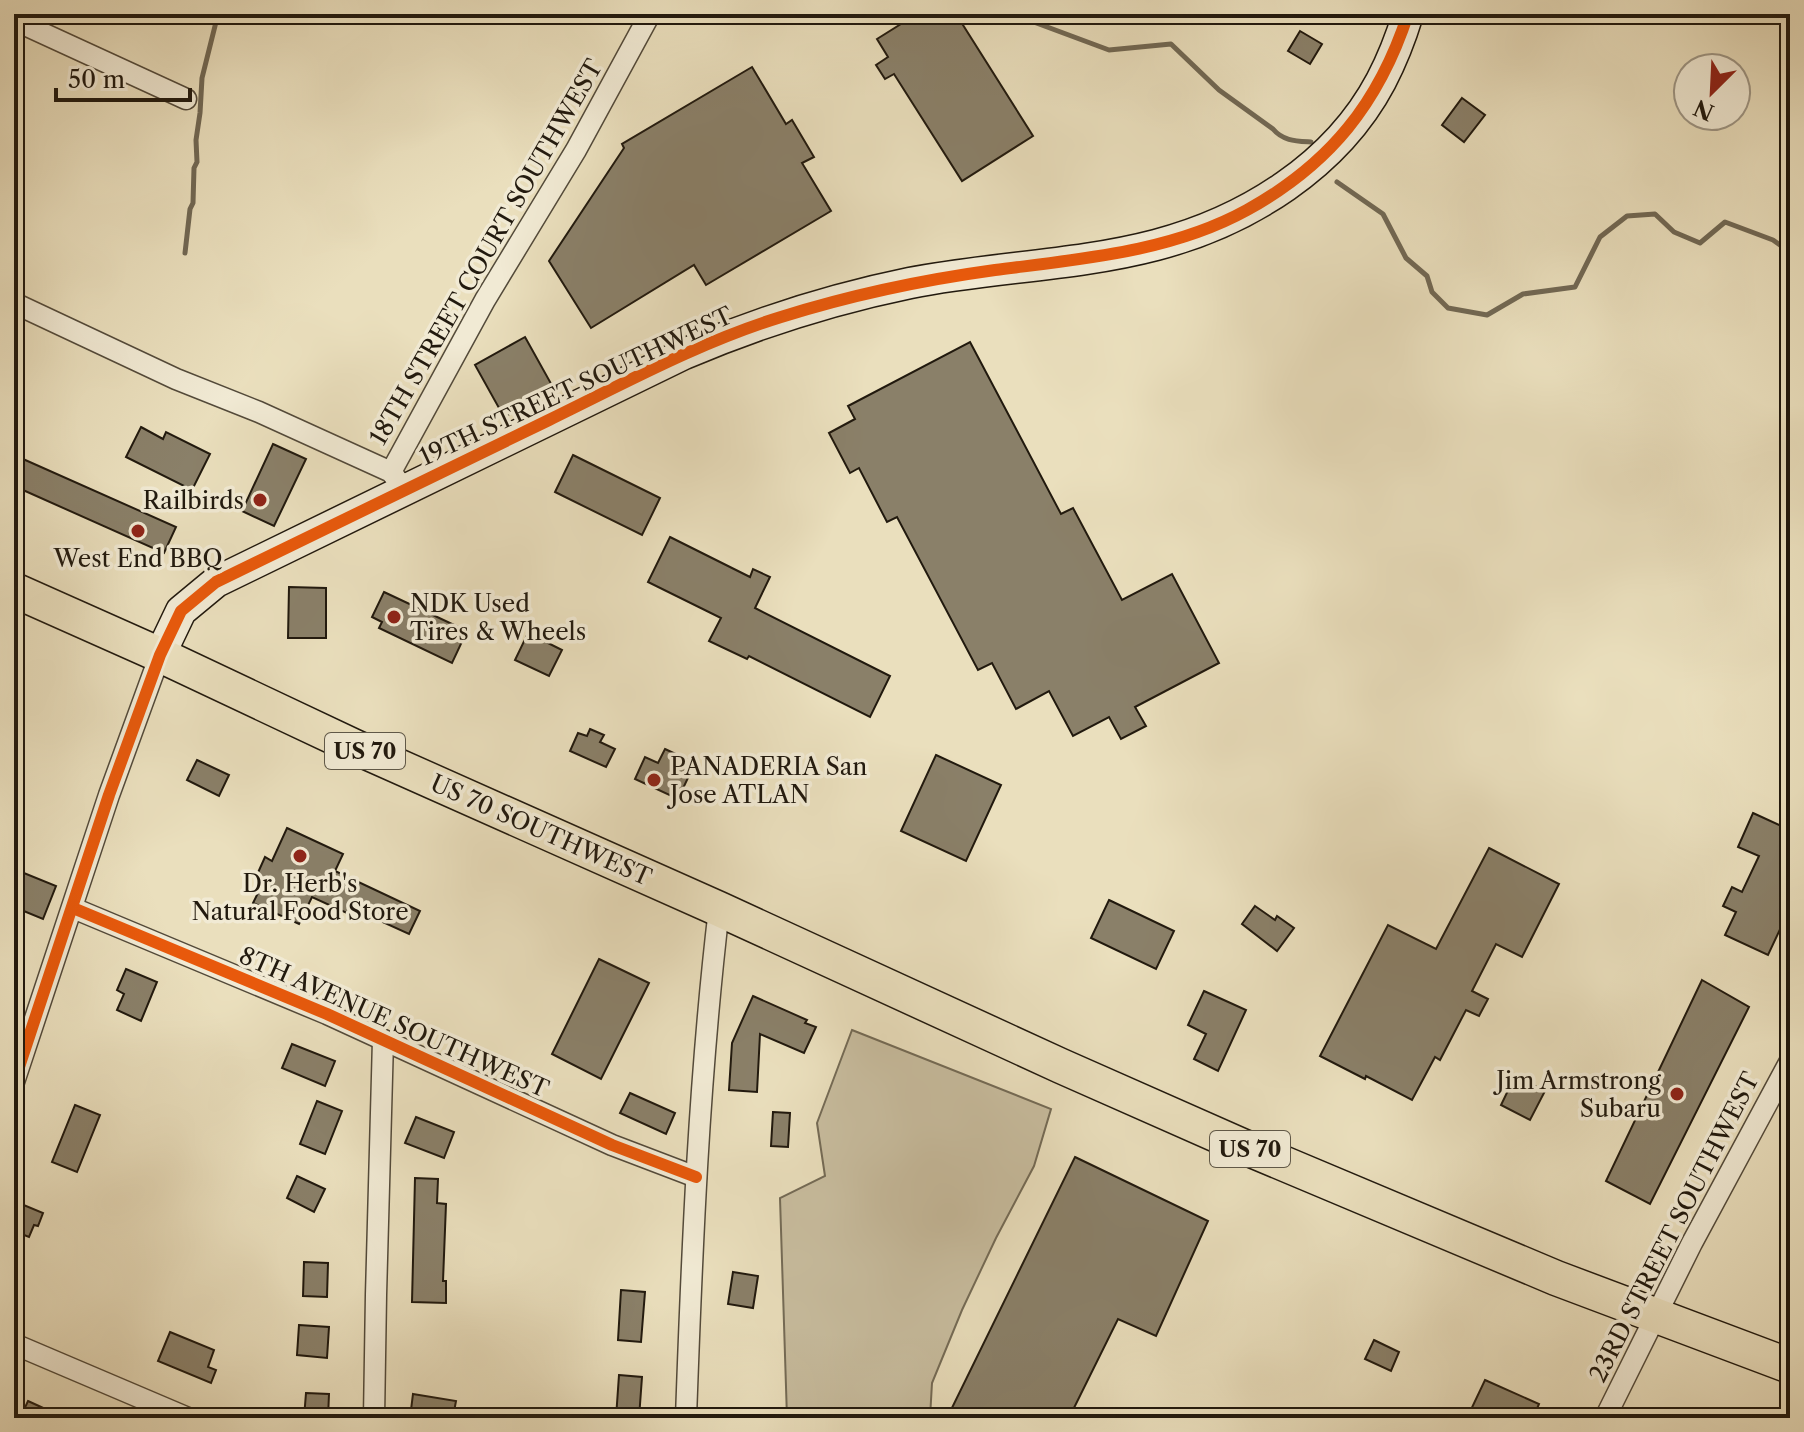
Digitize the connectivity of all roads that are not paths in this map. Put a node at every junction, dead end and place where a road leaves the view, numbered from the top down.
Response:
1 (650, 14) edge
2 (1408, 14) edge
3 (14, 20) edge
4 (186, 99) dead end
5 (14, 303) edge
6 (399, 481) junction
7 (14, 590) edge
8 (160, 655) junction
9 (73, 908) junction
10 (719, 909) junction
11 (383, 1040) junction
12 (1790, 1061) edge
13 (14, 1082) edge
14 (696, 1177) junction
15 (1655, 1315) junction
16 (14, 1344) edge
17 (1790, 1366) edge
18 (188, 1418) edge
19 (374, 1418) edge
20 (686, 1418) edge
21 (1605, 1418) edge

1 - 6 street, 18TH STREET COURT SOUTHWEST
2 - 6 street, 19TH STREET SOUTHWEST
3 - 4 street
5 - 6 street
6 - 8 street, 19TH STREET SOUTHWEST
7 - 8 main road, US 70 SOUTHWEST / US 70
8 - 9 street, 19TH STREET SOUTHWEST
8 - 10 main road, US 70 SOUTHWEST / US 70
9 - 11 street, 8TH AVENUE SOUTHWEST
9 - 13 street, 19TH STREET SOUTHWEST
10 - 14 street
10 - 15 main road, US 70
11 - 14 street, 8TH AVENUE SOUTHWEST
11 - 19 street
12 - 15 street, 23RD STREET SOUTHWEST
14 - 20 street
15 - 17 main road, US 70
15 - 21 street, 23RD STREET SOUTHWEST
16 - 18 street

